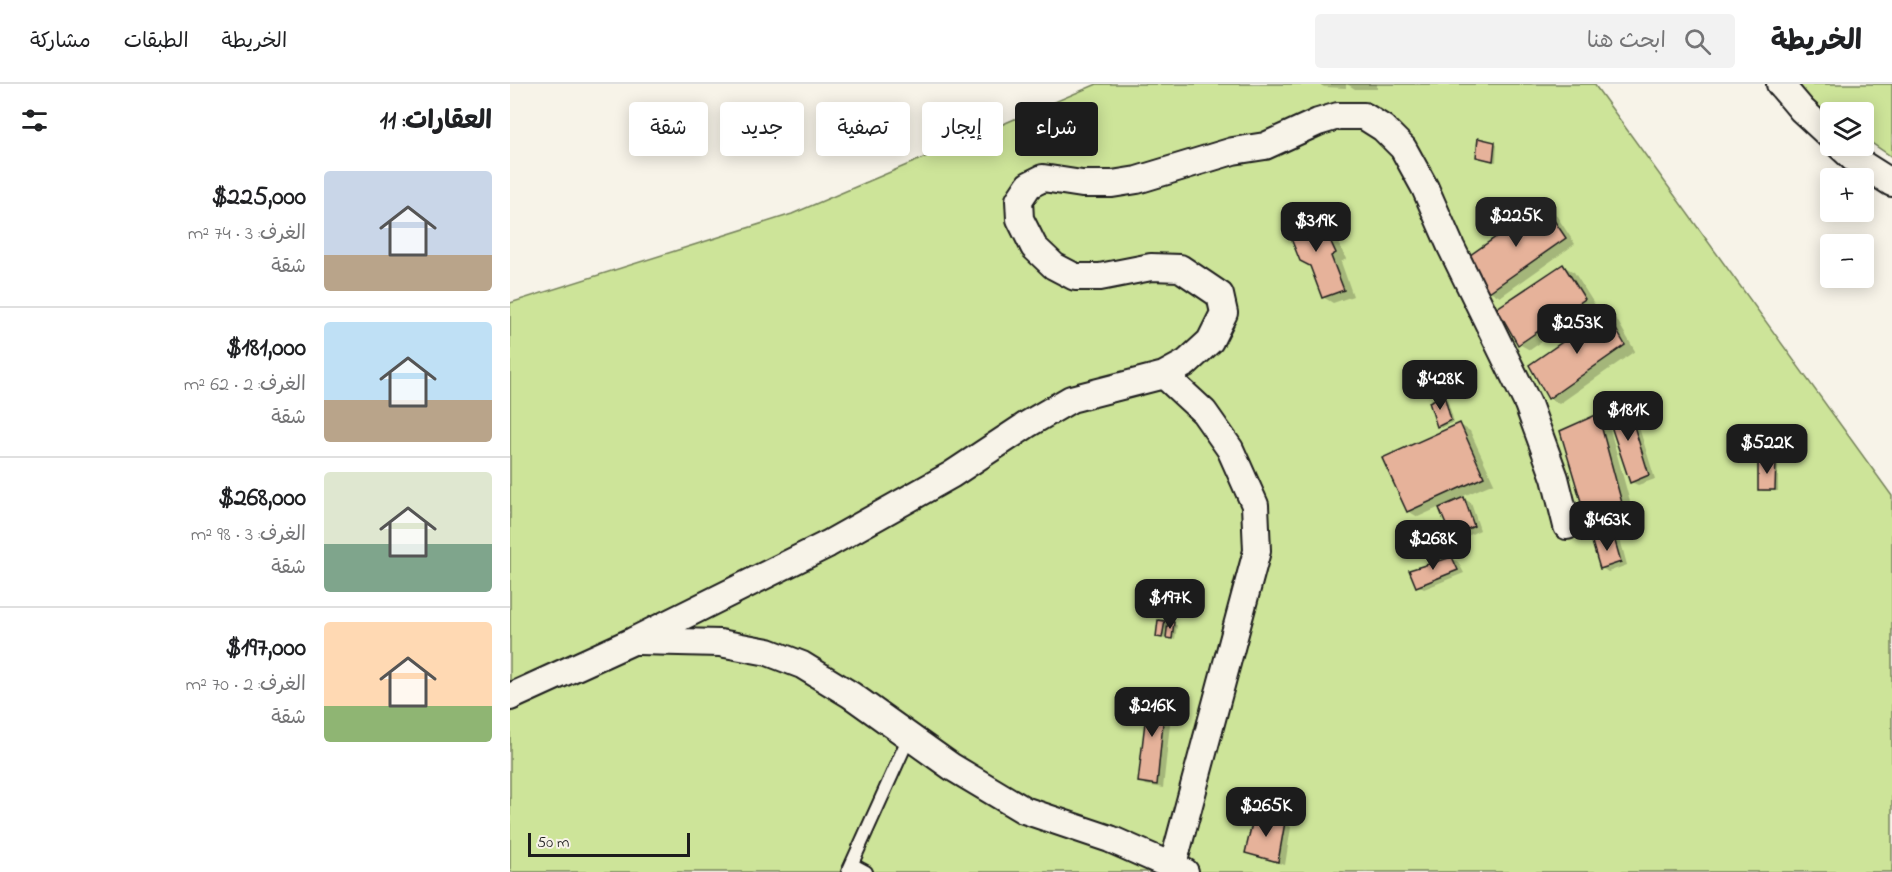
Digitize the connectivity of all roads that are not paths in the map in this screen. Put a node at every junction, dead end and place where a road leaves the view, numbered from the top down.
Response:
1 (1780, 84) edge
2 (1820, 127) edge
3 (1851, 156) edge
4 (1892, 183) edge
5 (1164, 375) junction
6 (1567, 526) dead end
7 (633, 641) junction
8 (510, 697) edge
9 (909, 737) junction
10 (850, 869) edge
11 (1176, 871) edge
12 (866, 872) edge

1 - 2 street
3 - 4 street
5 - 6 street
5 - 7 street
5 - 11 street
7 - 8 street
7 - 9 street
9 - 10 lane
9 - 11 street
10 - 12 lane

